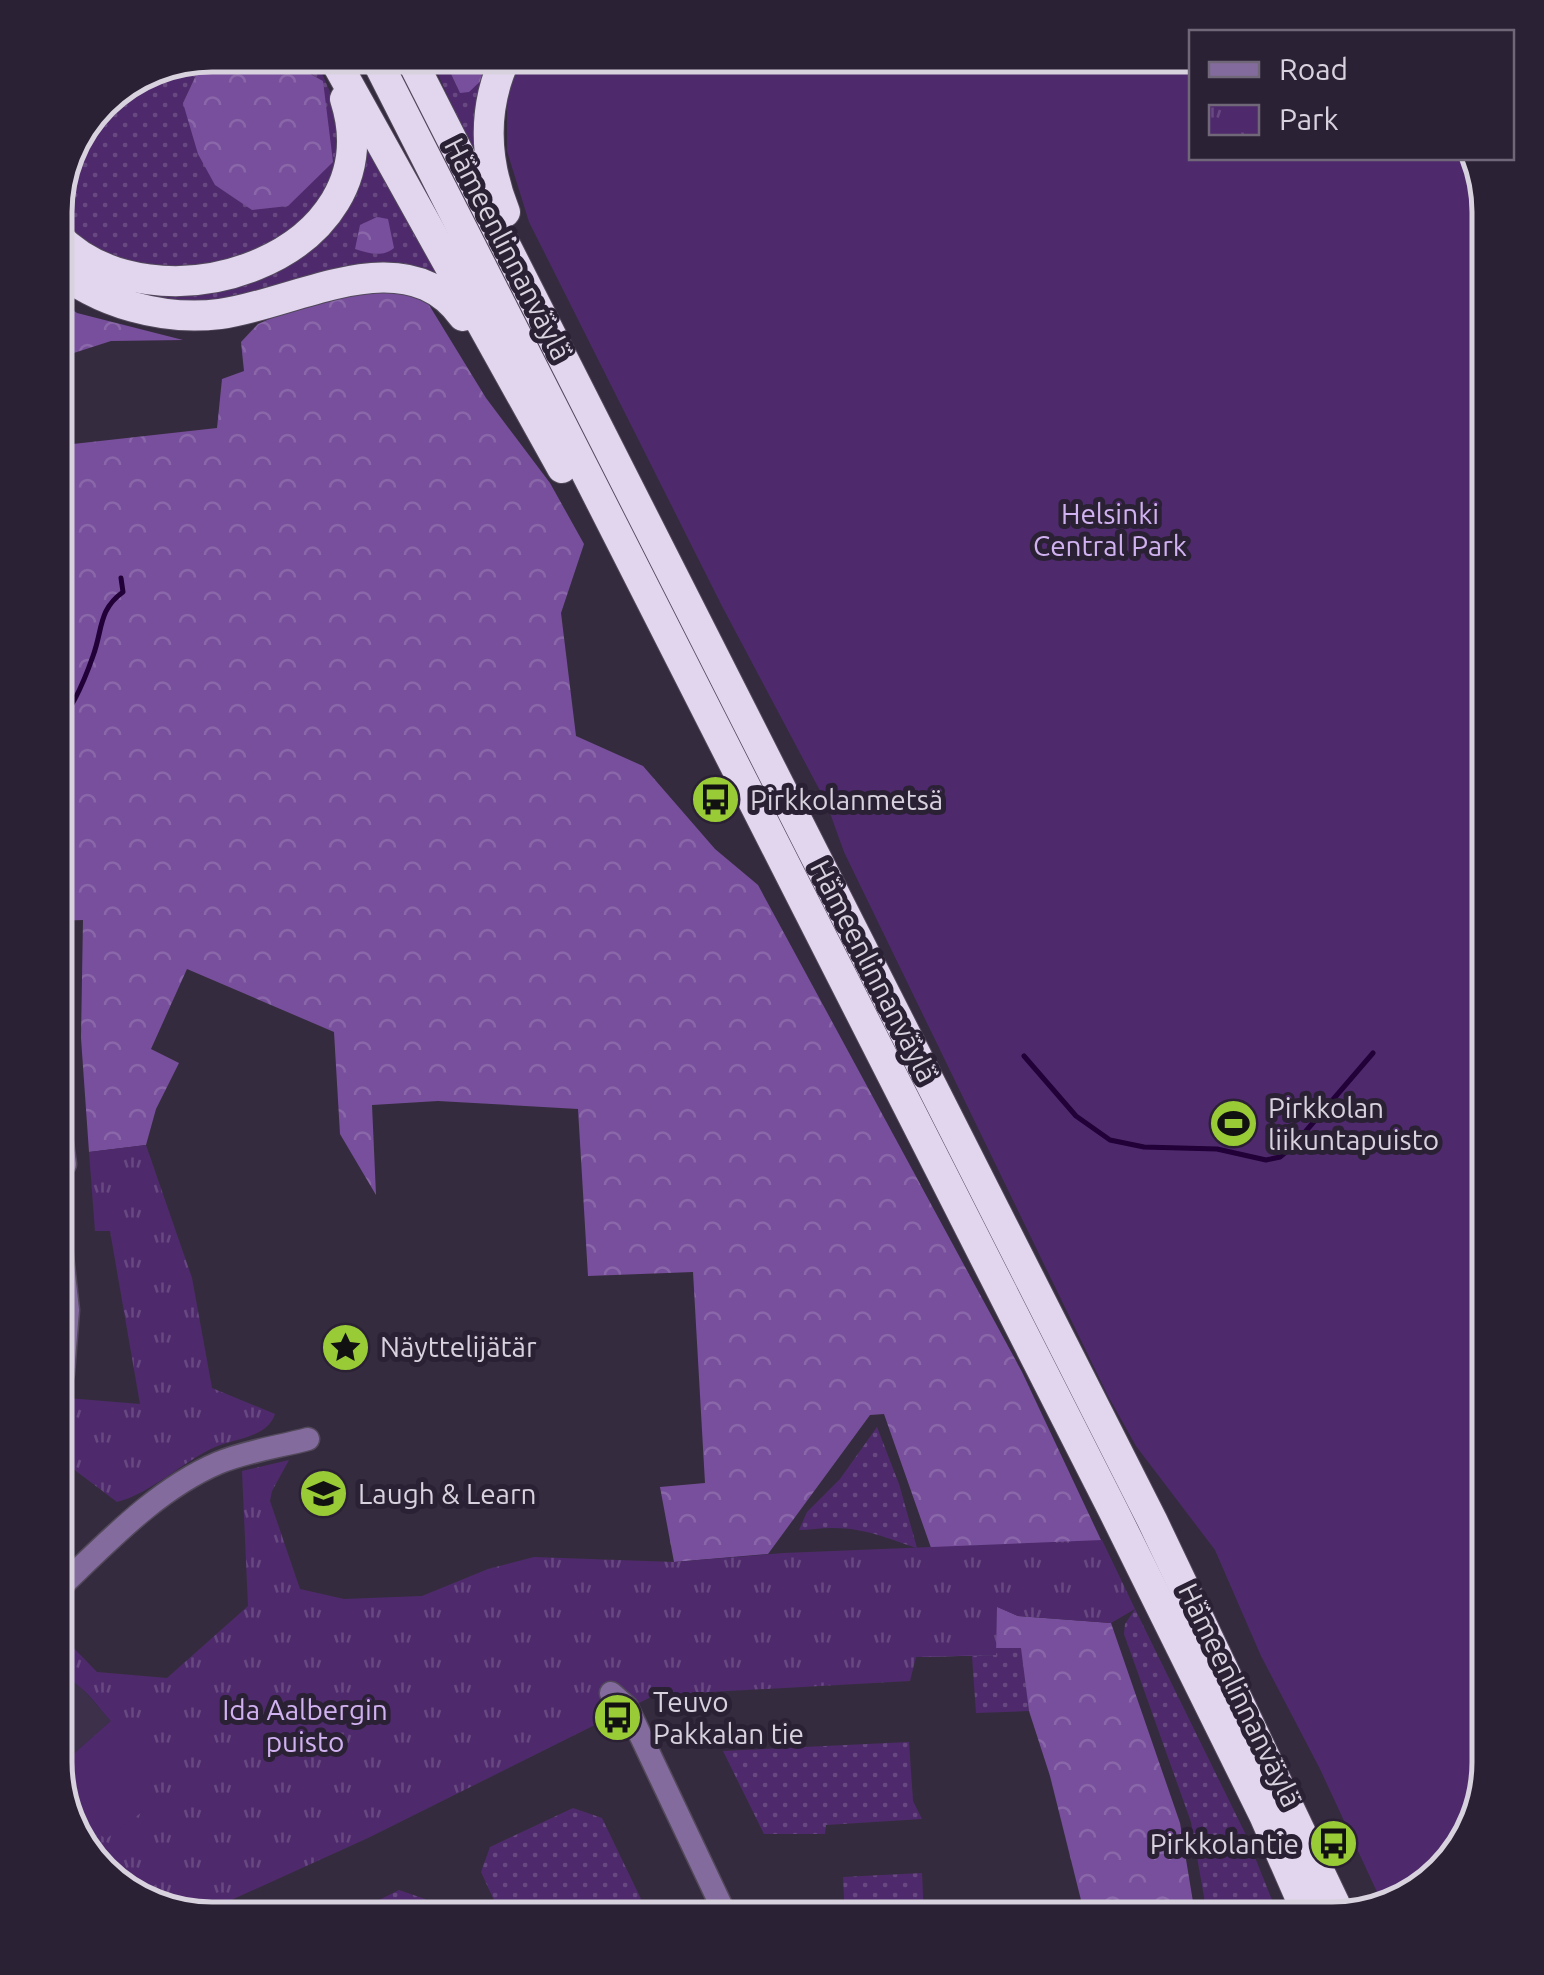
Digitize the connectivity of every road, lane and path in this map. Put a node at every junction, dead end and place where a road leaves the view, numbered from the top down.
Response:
1 (337, 72) edge
2 (342, 72) edge
3 (383, 72) edge
4 (418, 72) edge
5 (498, 72) edge
6 (73, 251) edge
7 (73, 278) edge
8 (565, 363) junction
9 (515, 388) junction
10 (658, 618) junction
11 (308, 1440) dead end
12 (72, 1577) edge
13 (611, 1693) dead end
14 (719, 1902) edge
15 (1302, 1902) edge
16 (1334, 1902) edge

1 - 6 highway
2 - 9 highway
3 - 10 highway, Hämeenlinnanväylä
4 - 8 highway, Hämeenlinnanväylä
5 - 8 highway
7 - 9 highway
8 - 16 highway, Hämeenlinnanväylä
9 - 10 highway
10 - 15 highway, Hämeenlinnanväylä
11 - 12 street
13 - 14 street

